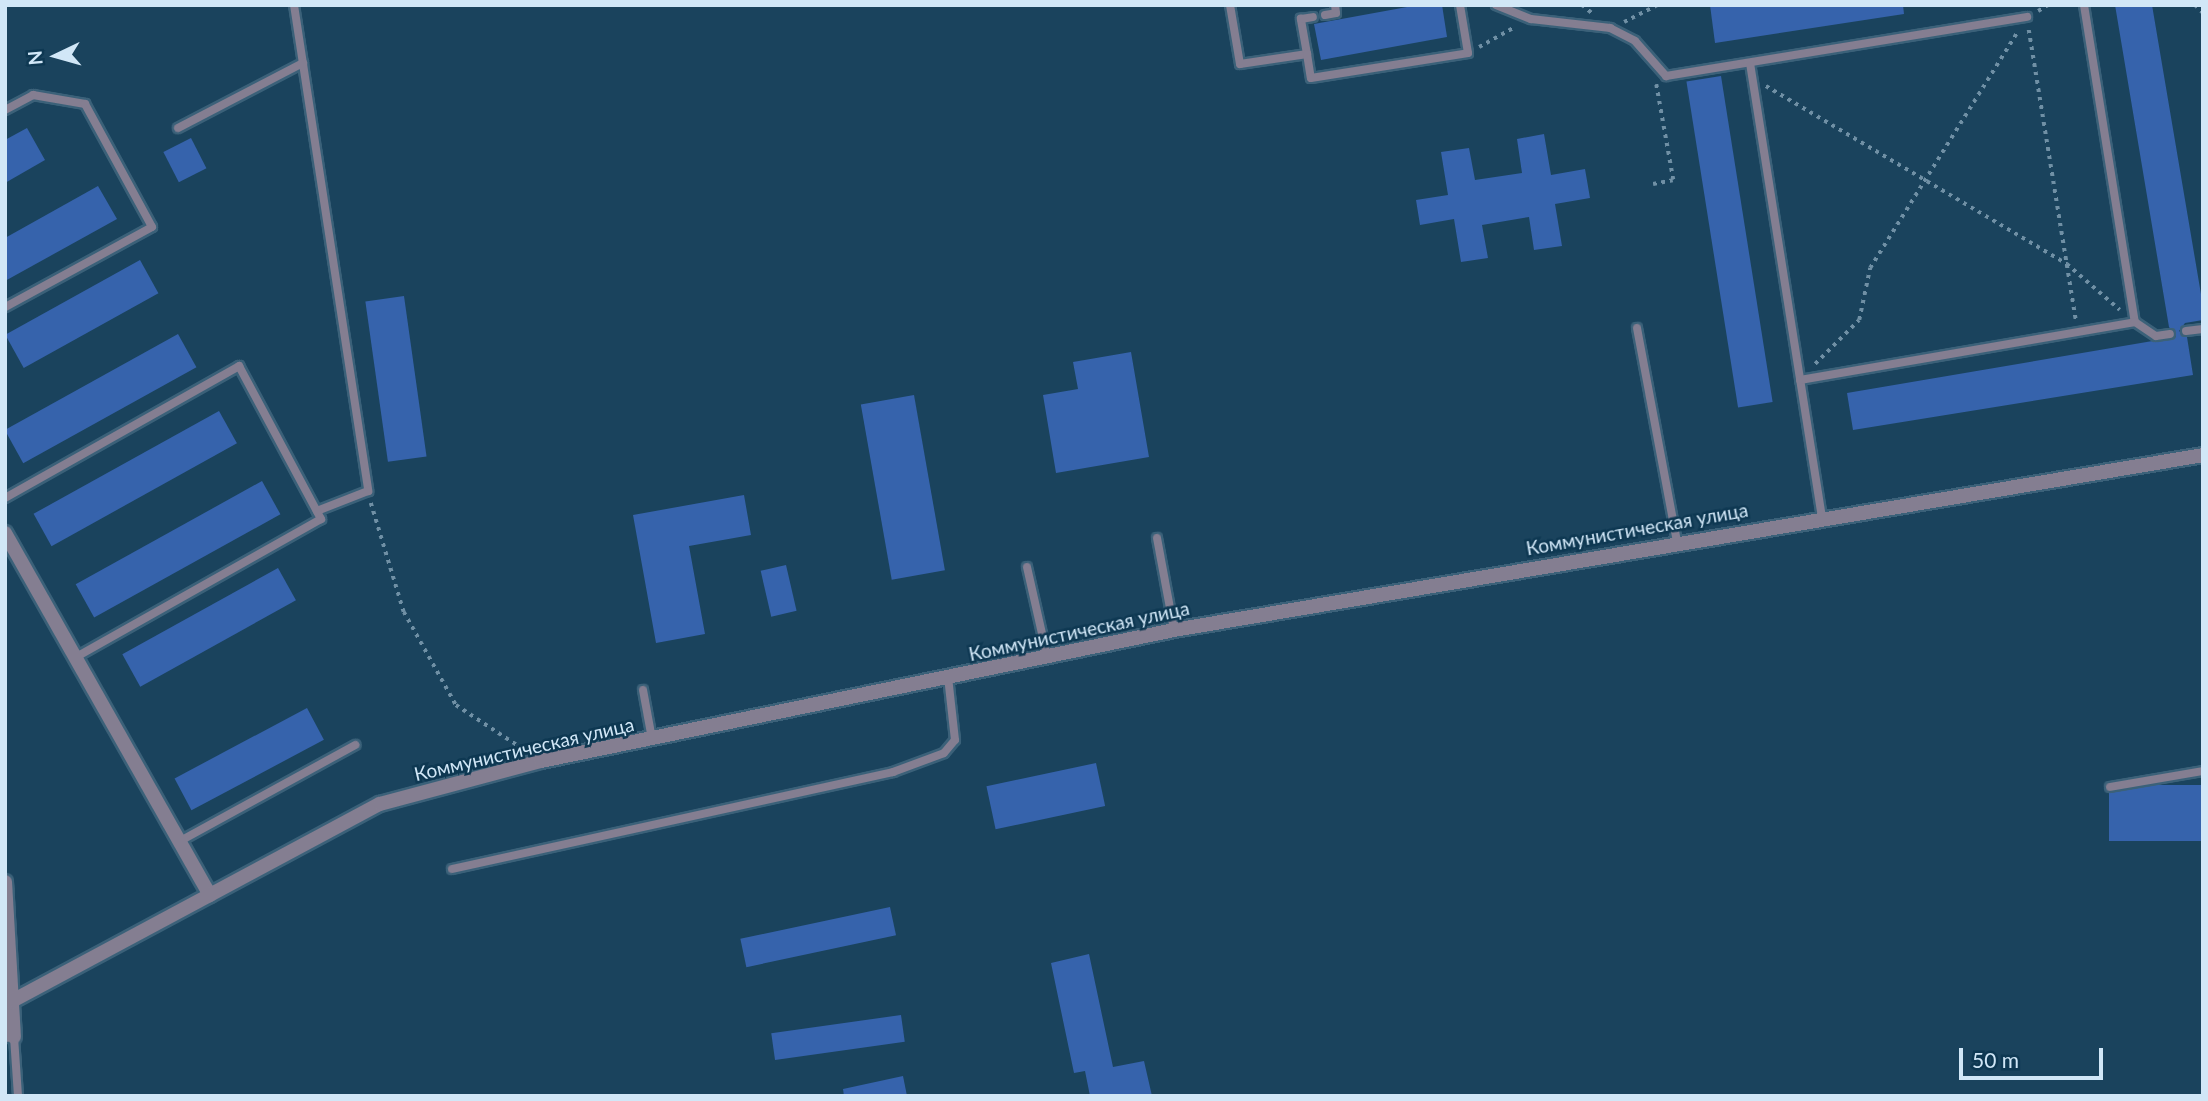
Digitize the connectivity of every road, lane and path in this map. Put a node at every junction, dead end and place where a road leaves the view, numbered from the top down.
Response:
1 (294, 5) edge
2 (1230, 5) edge
3 (1335, 5) edge
4 (1461, 5) edge
5 (1496, 5) edge
6 (1658, 5) edge
7 (2048, 5) edge
8 (2084, 5) edge
9 (2195, 5) edge
10 (2203, 13) edge
11 (1325, 15) dead end
12 (1313, 17) dead end
13 (2027, 17) junction
14 (1531, 19) junction
15 (1610, 28) junction
16 (1468, 53) junction
17 (1307, 54) junction
18 (1652, 60) junction
19 (303, 63) junction
20 (1750, 63) junction
21 (1752, 78) junction
22 (5, 110) edge
23 (178, 128) dead end
24 (1924, 180) junction
25 (1653, 184) dead end
26 (2067, 264) junction
27 (5, 307) edge
28 (2135, 323) junction
29 (1637, 328) dead end
30 (2203, 329) edge
31 (2186, 331) dead end
32 (2078, 332) junction
33 (2170, 334) dead end
34 (1800, 380) junction
35 (2203, 454) edge
36 (368, 491) junction
37 (5, 498) edge
38 (317, 511) junction
39 (1822, 518) junction
40 (5, 533) edge
41 (1157, 538) dead end
42 (1677, 542) junction
43 (1027, 567) dead end
44 (1174, 630) junction
45 (1047, 656) junction
46 (76, 657) junction
47 (948, 677) junction
48 (643, 690) dead end
49 (652, 738) junction
50 (355, 744) dead end
51 (541, 761) junction
52 (2203, 771) edge
53 (2109, 787) dead end
54 (180, 841) junction
55 (452, 869) dead end
56 (5, 882) edge
57 (210, 895) junction
58 (12, 1001) junction
59 (10, 1037) edge
60 (18, 1096) edge

1 - 19 lane
2 - 17 lane
3 - 11 lane
4 - 16 lane
5 - 14 lane
6 - 15 path
7 - 13 path
8 - 28 lane
9 - 10 path
12 - 17 lane
13 - 20 lane
13 - 24 path
13 - 26 path
14 - 15 lane
14 - 16 path
15 - 18 lane
16 - 17 lane
18 - 20 lane
18 - 25 path
19 - 23 lane
19 - 36 lane
20 - 21 lane
21 - 24 path
21 - 34 lane
22 - 27 lane
24 - 26 path
24 - 34 path
26 - 28 path
26 - 32 path
28 - 32 lane
28 - 33 lane
29 - 42 lane
30 - 31 lane
32 - 34 lane
34 - 39 lane
35 - 39 street, Коммунистическая улица
36 - 38 lane
36 - 51 path
37 - 38 lane
38 - 46 lane
39 - 42 street, Коммунистическая улица
40 - 46 street
41 - 44 lane
42 - 44 street, Коммунистическая улица
43 - 45 lane
44 - 45 street, Коммунистическая улица
45 - 47 street, Коммунистическая улица
46 - 54 street
47 - 49 street, Коммунистическая улица
47 - 55 lane
48 - 49 lane
49 - 51 street, Коммунистическая улица
50 - 54 lane
51 - 57 street, Коммунистическая улица
52 - 53 lane
54 - 57 street
56 - 58 street
57 - 58 street, Коммунистическая улица
58 - 59 street
59 - 60 lane

